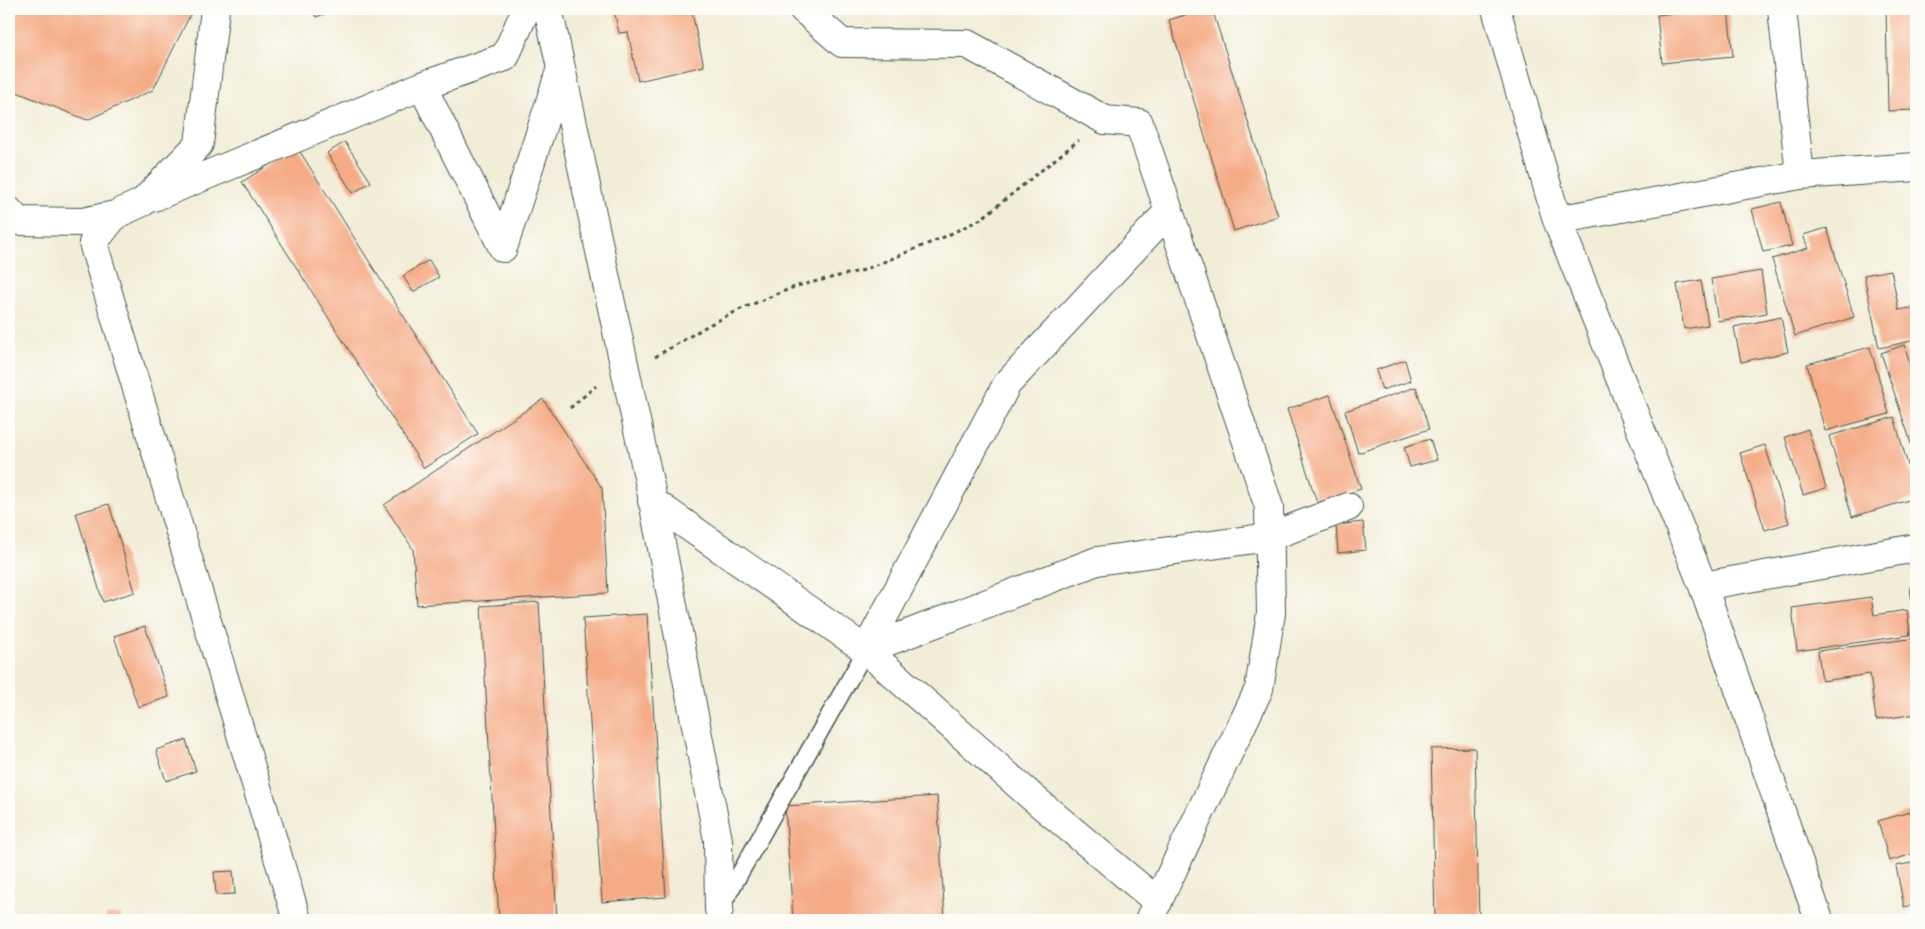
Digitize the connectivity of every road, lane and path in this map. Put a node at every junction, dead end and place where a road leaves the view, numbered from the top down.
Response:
1 (215, 9) edge
2 (526, 9) edge
3 (548, 9) edge
4 (803, 9) edge
5 (1496, 9) edge
6 (1782, 9) edge
7 (561, 68) junction
8 (422, 86) junction
9 (1105, 120) junction
10 (1916, 167) edge
11 (1800, 175) junction
12 (143, 202) junction
13 (9, 211) edge
14 (1169, 211) junction
15 (115, 216) junction
16 (1558, 220) junction
17 (625, 372) junction
18 (570, 408) dead end
19 (652, 501) junction
20 (1348, 507) dead end
21 (1270, 537) junction
22 (1916, 548) edge
23 (1703, 586) junction
24 (866, 650) junction
25 (1153, 911) edge
26 (716, 914) edge
27 (296, 920) edge
28 (1819, 920) edge

1 - 12 street
2 - 8 street
3 - 7 street
4 - 9 street
5 - 16 street
6 - 11 street
7 - 8 street
7 - 17 street
8 - 12 street
9 - 14 street
9 - 17 path
10 - 11 street
11 - 16 street
12 - 15 street
13 - 15 street
14 - 21 street
14 - 24 street
15 - 27 street
16 - 23 street
17 - 18 path
17 - 19 street
19 - 24 street
19 - 26 street
20 - 21 street
21 - 24 street
21 - 25 street
22 - 23 street
23 - 28 street
24 - 25 street
24 - 26 lane

